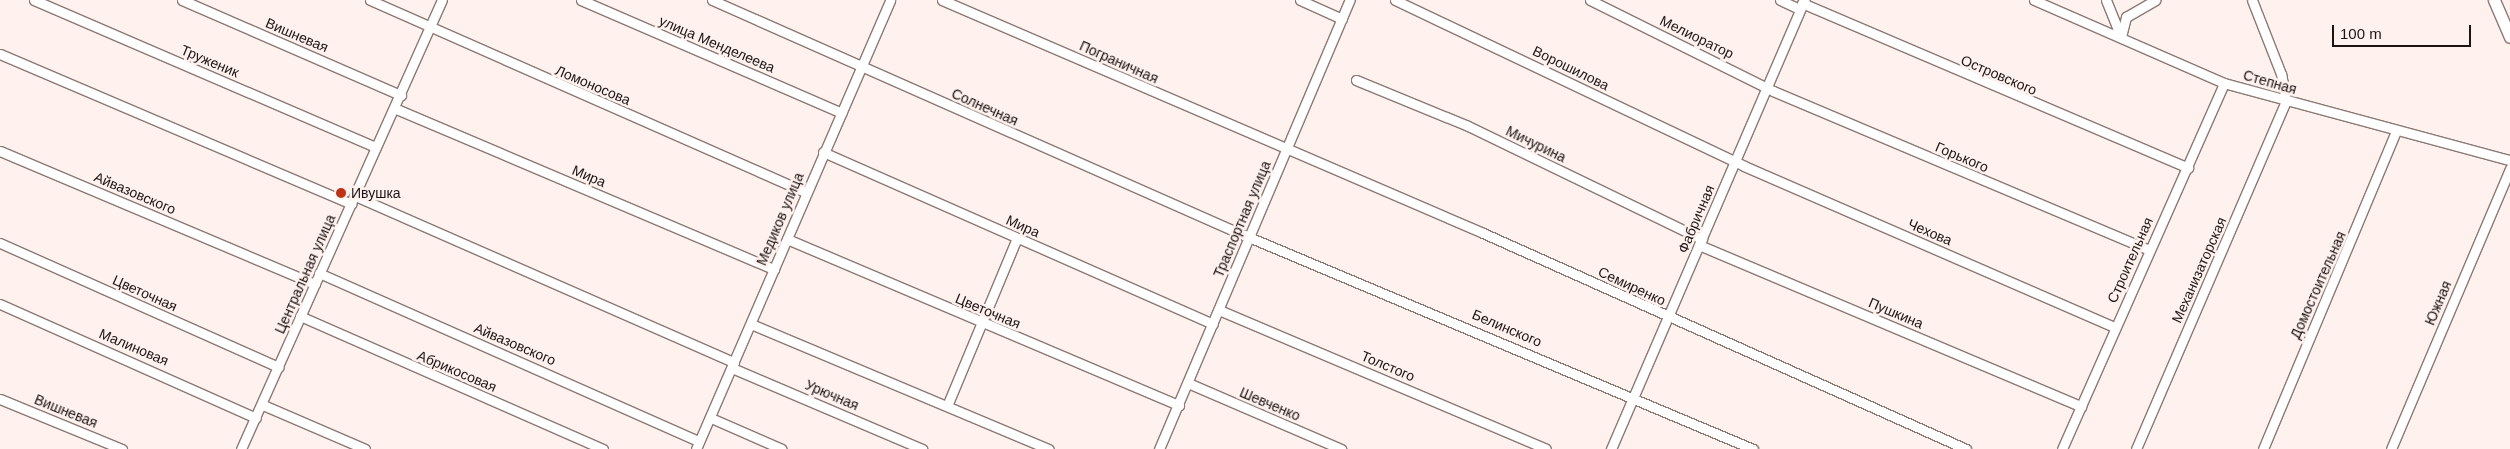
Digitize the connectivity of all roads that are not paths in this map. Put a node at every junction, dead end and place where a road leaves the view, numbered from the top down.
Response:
1 (34, 0) edge
2 (182, 0) edge
3 (370, 0) edge
4 (442, 0) edge
5 (581, 0) edge
6 (712, 0) edge
7 (890, 0) edge
8 (942, 0) edge
9 (1300, 0) edge
10 (1350, 0) edge
11 (1395, 0) edge
12 (1590, 0) edge
13 (1780, 0) edge
14 (2034, 0) edge
15 (2106, 0) edge
16 (2156, 0) edge
17 (2252, 0) edge
18 (2494, 0) edge
19 (1802, 4) edge
20 (1342, 19) junction
21 (429, 27) junction
22 (2121, 37) junction
23 (2510, 37) edge
24 (0, 54) edge
25 (862, 68) junction
26 (1356, 80) dead end
27 (2224, 83) junction
28 (1765, 85) junction
29 (401, 95) junction
30 (2286, 101) junction
31 (394, 108) junction
32 (842, 113) junction
33 (2396, 131) junction
34 (376, 147) junction
35 (1286, 150) junction
36 (0, 151) edge
37 (823, 152) junction
38 (1736, 159) junction
39 (2510, 160) edge
40 (2188, 168) junction
41 (2510, 168) edge
42 (806, 192) junction
43 (353, 200) junction
44 (1249, 236) junction
45 (1017, 238) junction
46 (787, 239) junction
47 (1701, 242) junction
48 (0, 243) edge
49 (2150, 250) junction
50 (774, 269) junction
51 (319, 273) junction
52 (315, 284) junction
53 (0, 304) edge
54 (1219, 310) junction
55 (300, 316) junction
56 (1667, 318) junction
57 (982, 323) junction
58 (751, 324) junction
59 (1213, 324) junction
60 (2115, 327) junction
61 (733, 365) junction
62 (279, 367) junction
63 (1188, 383) junction
64 (1633, 396) junction
65 (0, 399) edge
66 (263, 405) junction
67 (1179, 405) junction
68 (947, 406) junction
69 (2081, 406) junction
70 (256, 418) junction
71 (711, 418) junction
72 (697, 445) edge
73 (122, 449) edge
74 (241, 449) edge
75 (365, 449) edge
76 (603, 449) edge
77 (782, 449) edge
78 (922, 449) edge
79 (1049, 449) edge
80 (1159, 449) edge
81 (1341, 449) edge
82 (1546, 449) edge
83 (1611, 449) edge
84 (1753, 449) edge
85 (1966, 449) edge
86 (2062, 449) edge
87 (2136, 449) edge
88 (2263, 449) edge
89 (2391, 449) edge

1 - 34 street, Труженик
2 - 29 street, Вишневая
3 - 21 street, Ломоносова
4 - 21 street, Центральная улица
5 - 32 street, улица Менделеева
6 - 25 street, Солнечная
7 - 25 street, Медиков улица
8 - 35 street, Пограничная
9 - 20 street
10 - 20 street, Траспортная улица
11 - 38 street, Ворошилова
12 - 28 street, Мелиоратор
13 - 19 street, Островского
14 - 22 street, Степная
15 - 22 street
16 - 22 street
17 - 30 street
18 - 23 street
19 - 28 street, Фабричная
19 - 40 street, Островского
20 - 35 street, Траспортная улица
21 - 29 street, Центральная улица
21 - 42 street, Ломоносова
22 - 27 street, Степная
24 - 43 street
25 - 32 street, Медиков улица
25 - 44 street, Солнечная
26 - 47 street, Мичурина
27 - 30 street, Степная
27 - 40 street, Строительная
28 - 38 street, Фабричная
28 - 49 street, Горького
29 - 31 street, Центральная улица
30 - 33 street, Степная
30 - 87 street, Механизаторская
31 - 34 street, Центральная улица
31 - 50 street, Мира
32 - 37 street, Медиков улица
33 - 39 street, Степная
33 - 88 street, Домостоительная
34 - 43 street, Центральная улица
35 - 44 street, Траспортная улица
35 - 56 street, Семиренко
36 - 52 street, Айвазовского
37 - 42 street, Медиков улица
37 - 45 street, Мира
38 - 47 street, Фабричная
38 - 60 street, Чехова
40 - 49 street, Строительная
41 - 89 street, Южная
42 - 46 street, Медиков улица
43 - 51 street, Центральная улица
43 - 61 street
44 - 54 street, Траспортная улица
44 - 64 street, Белинского
45 - 57 street
45 - 59 street, Мира
46 - 50 street, Медиков улица
46 - 57 street, Цветочная
47 - 56 street, Фабричная
47 - 69 street, Пушкина
48 - 62 street, Цветочная
49 - 60 street, Строительная
50 - 58 street, Медиков улица
51 - 52 street, Центральная улица
51 - 72 street, Айвазовского
52 - 55 street, Центральная улица
53 - 70 street, Малиновая
54 - 59 street, Траспортная улица
54 - 82 street, Толстого
55 - 62 street, Центральная улица
55 - 76 street, Абрикосовая
56 - 64 street, Фабричная
56 - 85 street, Семиренко
57 - 67 street, Цветочная
57 - 68 street
58 - 61 street, Медиков улица
58 - 68 street
59 - 63 street, Траспортная улица
60 - 69 street, Строительная
61 - 71 street, Медиков улица
61 - 78 street, Урючная
62 - 66 street, Центральная улица
63 - 67 street, Траспортная улица
63 - 81 street, Шевченко
64 - 83 street, Фабричная
64 - 84 street, Белинского
65 - 73 street, Вишневая
66 - 70 street, Центральная улица
66 - 75 street
67 - 80 street, Траспортная улица
68 - 79 street
69 - 86 street, Строительная
70 - 74 street, Центральная улица
71 - 72 street, Медиков улица
71 - 77 street

